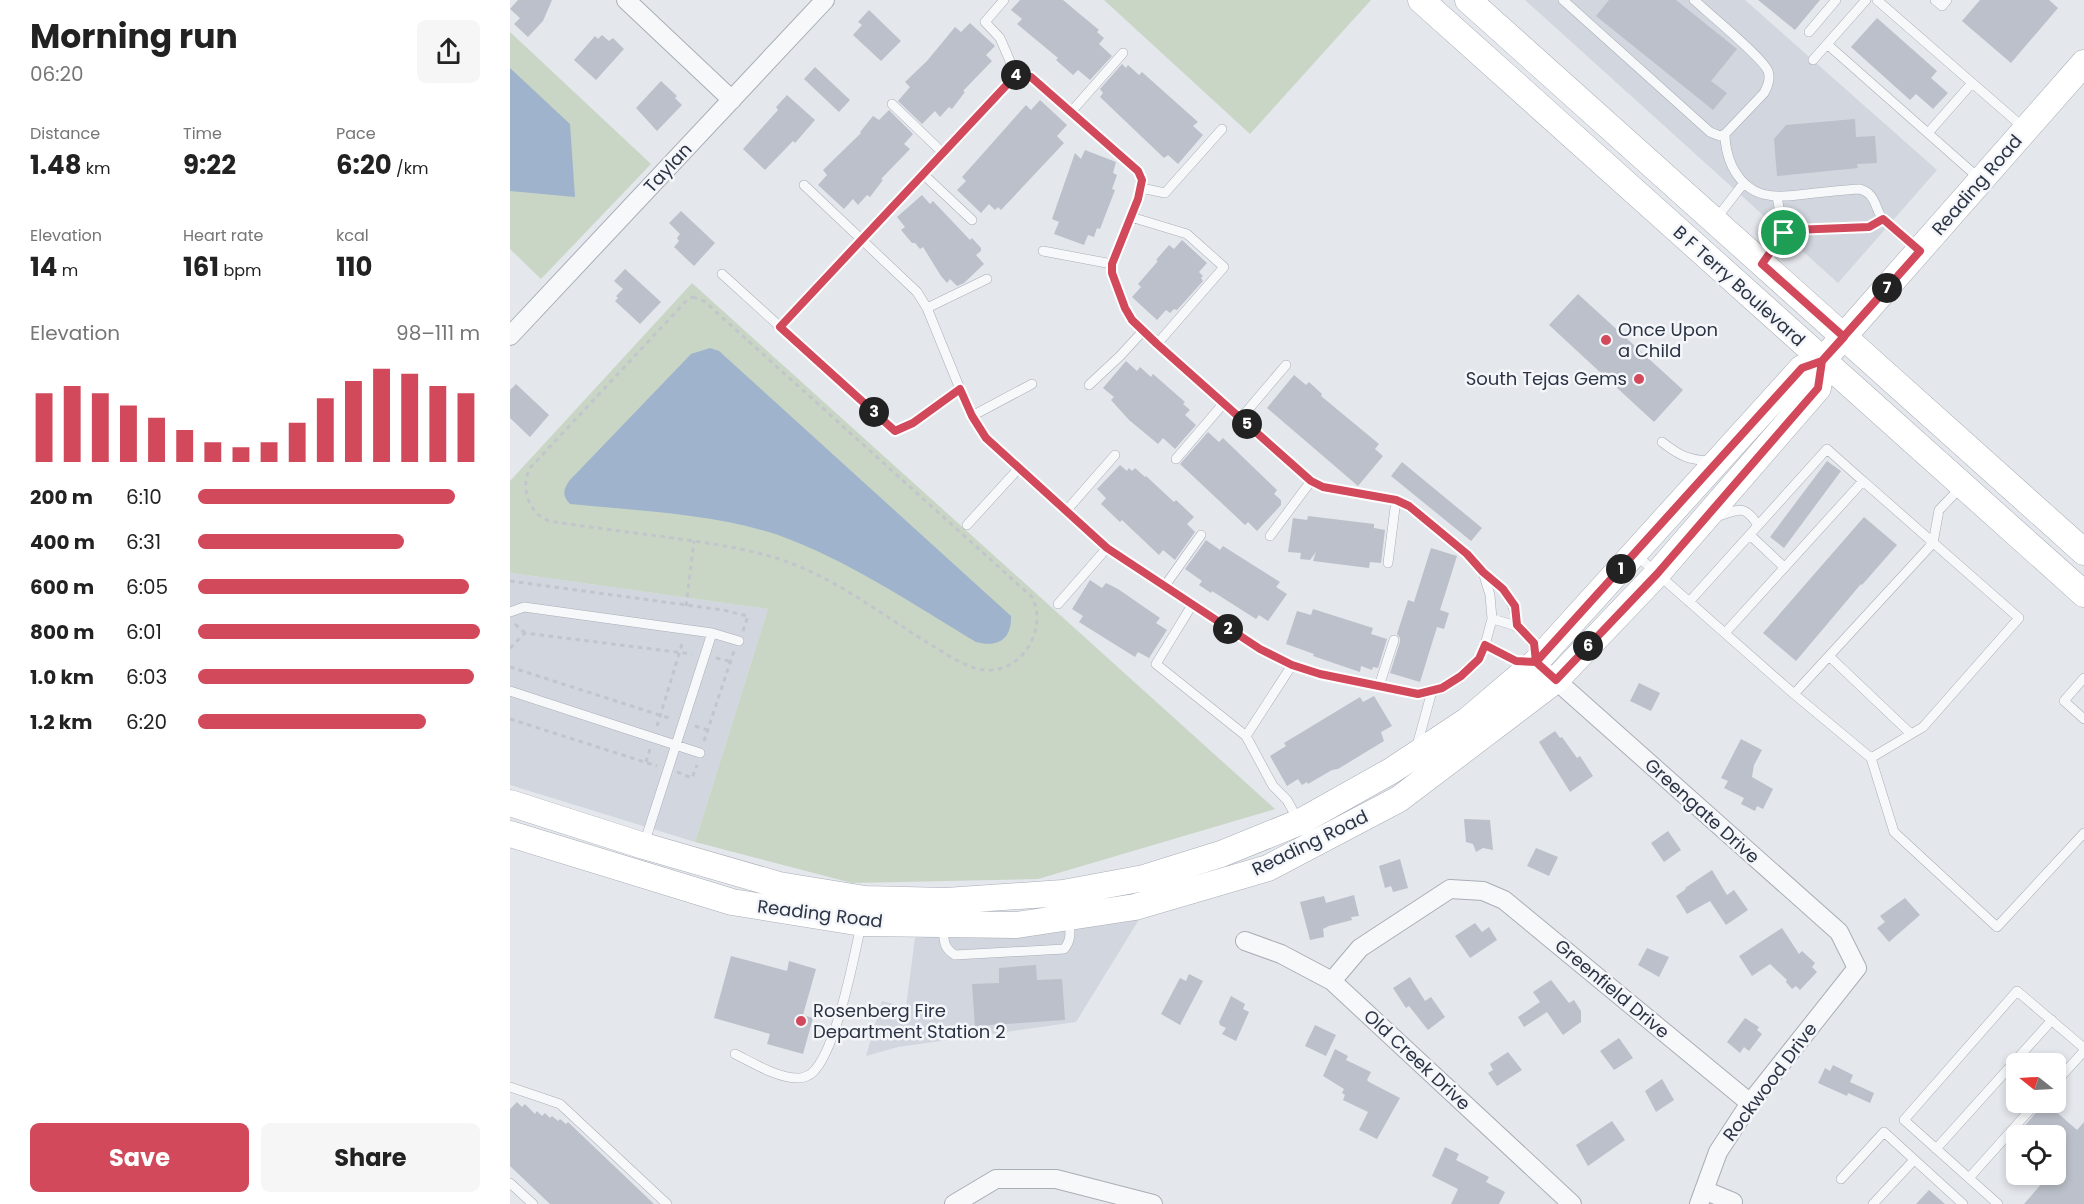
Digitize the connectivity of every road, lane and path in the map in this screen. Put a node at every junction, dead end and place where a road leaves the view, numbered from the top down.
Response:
1 (626, 0) edge
2 (825, 0) edge
3 (1004, 0) edge
4 (1421, 0) edge
5 (1468, 0) edge
6 (1563, 0) edge
7 (1694, 0) edge
8 (1836, 0) edge
9 (1866, 0) edge
10 (1877, 0) edge
11 (1935, 0) edge
12 (1947, 0) edge
13 (1809, 32) dead end
14 (1827, 44) junction
15 (1123, 53) dead end
16 (1813, 60) dead end
17 (2084, 63) edge
18 (1016, 75) junction
19 (1972, 83) junction
20 (732, 100) junction
21 (892, 104) dead end
22 (1071, 112) junction
23 (1222, 129) dead end
24 (2026, 130) junction
25 (1928, 133) junction
26 (1725, 134) junction
27 (942, 153) junction
28 (923, 174) junction
29 (1982, 181) junction
30 (1743, 184) junction
31 (804, 185) dead end
32 (1141, 188) junction
33 (1777, 197) junction
34 (1131, 217) junction
35 (1883, 219) junction
36 (972, 220) dead end
37 (1714, 220) junction
38 (1784, 233) junction
39 (862, 239) junction
40 (1043, 251) dead end
41 (1920, 251) junction
42 (1112, 264) junction
43 (1762, 264) junction
44 (722, 273) dead end
45 (987, 279) dead end
46 (927, 308) junction
47 (780, 327) junction
48 (1143, 331) junction
49 (510, 336) edge
50 (1844, 337) junction
51 (1157, 344) junction
52 (1822, 361) junction
53 (1286, 365) dead end
54 (1032, 384) dead end
55 (1089, 385) dead end
56 (960, 389) junction
57 (1223, 404) junction
58 (972, 416) junction
59 (1241, 418) junction
60 (1662, 442) dead end
61 (1115, 455) dead end
62 (1176, 459) dead end
63 (1717, 462) junction
64 (1019, 468) junction
65 (1311, 481) junction
66 (1863, 481) junction
67 (1962, 486) junction
68 (1396, 500) junction
69 (1066, 511) junction
70 (1702, 522) junction
71 (967, 525) dead end
72 (1758, 525) junction
73 (1202, 535) dead end
74 (1750, 535) junction
75 (1270, 536) dead end
76 (694, 541) junction
77 (1933, 543) junction
78 (1107, 548) junction
79 (2084, 552) edge
80 (1635, 554) junction
81 (1388, 563) dead end
82 (1784, 567) junction
83 (1483, 572) junction
84 (1657, 574) junction
85 (510, 581) edge
86 (1164, 587) junction
87 (2084, 594) edge
88 (1689, 602) junction
89 (1058, 604) dead end
90 (684, 605) junction
91 (1192, 605) junction
92 (510, 612) edge
93 (1492, 619) junction
94 (1517, 625) junction
95 (682, 629) junction
96 (712, 633) junction
97 (1725, 633) junction
98 (1394, 640) dead end
99 (739, 641) junction
100 (1485, 645) junction
101 (510, 648) edge
102 (681, 652) junction
103 (705, 656) junction
104 (1829, 656) junction
105 (729, 661) junction
106 (1536, 662) junction
107 (1292, 665) junction
108 (510, 667) edge
109 (2084, 678) edge
110 (1556, 680) junction
111 (1379, 686) junction
112 (510, 691) edge
113 (1432, 691) junction
114 (1794, 694) junction
115 (660, 715) junction
116 (510, 719) edge
117 (2084, 719) edge
118 (683, 723) junction
119 (708, 730) junction
120 (1910, 733) junction
121 (1246, 735) junction
122 (653, 738) junction
123 (676, 745) junction
124 (700, 753) junction
125 (1413, 758) junction
126 (1871, 758) junction
127 (646, 762) junction
128 (668, 769) junction
129 (510, 803) edge
130 (1300, 822) junction
131 (510, 834) edge
132 (2084, 834) edge
133 (644, 846) junction
134 (636, 872) junction
135 (953, 915) junction
136 (861, 923) junction
137 (1245, 941) dead end
138 (1857, 968) joint
139 (1332, 981) junction
140 (2052, 1020) junction
141 (2084, 1049) edge
142 (735, 1053) dead end
143 (2066, 1070) edge
144 (510, 1087) edge
145 (1750, 1103) junction
146 (2027, 1113) edge
147 (1936, 1149) junction
148 (1914, 1160) junction
149 (1969, 1178) junction
150 (1841, 1179) dead end
151 (510, 1183) edge
152 (1701, 1197) edge
153 (1733, 1202) dead end
154 (533, 1204) edge
155 (667, 1204) edge
156 (954, 1204) edge
157 (1148, 1204) edge
158 (1572, 1204) edge
159 (1873, 1204) edge
160 (1963, 1204) edge
161 (1998, 1204) edge

1 - 20 street
2 - 20 street, Taylan
3 - 18 lane
4 - 52 main road, B F Terry Boulevard
5 - 37 main road, B F Terry Boulevard
6 - 26 lane
7 - 26 lane
8 - 13 lane
9 - 14 lane
10 - 19 lane
11 - 12 lane
14 - 16 lane
14 - 25 lane
15 - 22 lane
17 - 24 main road, Reading Road
18 - 22 lane
18 - 27 lane
19 - 24 lane
19 - 25 lane
20 - 49 street, Taylan
21 - 27 lane
22 - 32 lane
23 - 32 lane
24 - 29 main road, Reading Road
25 - 29 lane
26 - 30 lane
27 - 28 lane
28 - 36 lane
28 - 39 lane
29 - 41 main road, Reading Road
30 - 33 lane
30 - 37 lane
31 - 39 lane
32 - 34 lane
33 - 35 lane
33 - 38 lane
34 - 42 lane
34 - 51 lane
35 - 38 lane
35 - 41 lane
37 - 43 main road, B F Terry Boulevard
38 - 43 lane
39 - 46 lane
39 - 47 lane
40 - 42 lane
41 - 50 main road, Reading Road
42 - 48 lane
43 - 50 main road, B F Terry Boulevard
44 - 47 lane
45 - 46 lane
46 - 56 lane
47 - 56 lane
48 - 51 lane
48 - 55 lane
50 - 52 main road, Reading Road
50 - 79 main road, B F Terry Boulevard
51 - 57 lane
52 - 63 main road, Reading Road
52 - 67 main road, B F Terry Boulevard
52 - 70 main road, Reading Road
53 - 59 lane
54 - 58 lane
56 - 58 lane
57 - 59 lane
57 - 62 lane
58 - 64 lane
59 - 65 lane
60 - 63 lane
61 - 69 lane
63 - 80 main road, Reading Road
64 - 69 lane
64 - 71 lane
65 - 68 lane
65 - 75 lane
66 - 72 lane
66 - 77 lane
66 - 82 lane
67 - 77 lane
67 - 87 main road, B F Terry Boulevard
68 - 81 lane
68 - 83 lane
69 - 78 lane
70 - 72 lane
70 - 84 main road, Reading Road
72 - 74 lane
73 - 86 lane
74 - 82 lane
74 - 88 lane
76 - 76 path
76 - 90 path
77 - 104 lane
77 - 120 lane
78 - 86 lane
78 - 89 lane
80 - 84 lane
80 - 106 main road, Reading Road
82 - 97 lane
83 - 93 lane
83 - 94 lane
84 - 88 lane
84 - 110 main road, Reading Road
85 - 90 path
86 - 91 lane
88 - 97 lane
90 - 95 path
90 - 99 path
91 - 107 lane
91 - 121 lane
92 - 95 lane
93 - 94 lane
93 - 100 lane
94 - 106 lane
95 - 96 lane
95 - 102 path
96 - 99 lane
96 - 103 lane
97 - 114 lane
98 - 111 lane
99 - 105 path
100 - 106 lane
100 - 113 lane
101 - 102 path
102 - 103 path
102 - 115 path
103 - 105 path
103 - 118 lane
104 - 114 lane
104 - 120 lane
105 - 119 path
106 - 110 street, Greengate Drive
106 - 125 main road, Reading Road
107 - 111 lane
107 - 121 lane
108 - 115 path
109 - 117 lane
110 - 135 main road, Reading Road
110 - 138 street, Greengate Drive
111 - 113 lane
112 - 122 lane
113 - 125 lane
114 - 126 lane
115 - 118 path
115 - 122 path
116 - 127 path
118 - 119 path
118 - 123 lane
119 - 124 path
120 - 126 lane
121 - 130 lane
122 - 123 lane
122 - 127 path
123 - 124 lane
123 - 128 lane
124 - 128 path
125 - 130 main road, Reading Road
126 - 132 lane
127 - 128 path
128 - 133 lane
129 - 133 main road, Reading Road
130 - 135 main road, Reading Road
131 - 134 main road, Reading Road
133 - 134 main road
133 - 135 main road, Reading Road
134 - 136 main road, Reading Road
135 - 136 main road, Reading Road
136 - 142 lane
137 - 139 street, Old Creek Drive
138 - 145 street, Rockwood Drive
139 - 145 street, Greenfield Drive
139 - 158 street, Old Creek Drive
140 - 141 lane
140 - 147 lane
140 - 147 lane
141 - 143 lane
144 - 155 lane
145 - 152 street, Rockwood Drive
146 - 149 lane
147 - 149 lane
148 - 150 lane
148 - 159 lane
148 - 160 lane
149 - 161 lane
151 - 154 lane
152 - 153 street
156 - 157 street

